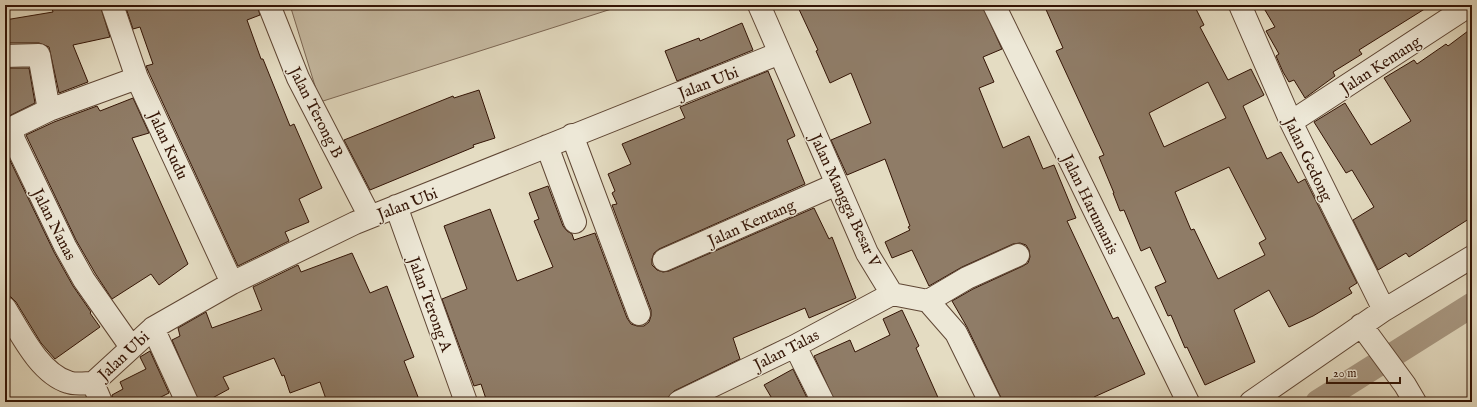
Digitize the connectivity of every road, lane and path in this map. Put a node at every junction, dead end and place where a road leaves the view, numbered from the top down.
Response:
1 (112, 5) edge
2 (269, 5) edge
3 (759, 5) edge
4 (994, 5) edge
5 (1240, 5) edge
6 (1470, 5) edge
7 (780, 53) junction
8 (5, 56) edge
9 (138, 78) junction
10 (49, 110) junction
11 (1291, 122) junction
12 (572, 135) junction
13 (547, 146) junction
14 (837, 184) junction
15 (396, 206) junction
16 (370, 217) junction
17 (575, 222) dead end
18 (1018, 256) dead end
19 (1472, 257) edge
20 (664, 260) dead end
21 (232, 283) junction
22 (892, 294) junction
23 (928, 301) junction
24 (5, 308) edge
25 (1384, 310) junction
26 (639, 314) dead end
27 (1361, 325) junction
28 (153, 328) junction
29 (795, 346) junction
30 (131, 347) junction
31 (97, 392) edge
32 (1410, 393) edge
33 (187, 402) edge
34 (466, 402) edge
35 (679, 402) edge
36 (823, 402) edge
37 (990, 402) edge
38 (1188, 402) edge
39 (1250, 402) edge

1 - 9 street, Jalan Kudu
2 - 16 street, Jalan Terong B
3 - 7 street, Jalan Mangga Besar V
4 - 38 street, Jalan Harumanis
5 - 11 street, Jalan Gedong
6 - 11 street, Jalan Kemang
7 - 12 street, Jalan Ubi
7 - 14 street, Jalan Mangga Besar V
8 - 10 street
9 - 10 street
9 - 21 street, Jalan Kudu
10 - 30 street, Jalan Nanas
11 - 25 street, Jalan Gedong
12 - 13 street, Jalan Ubi
12 - 26 street
13 - 15 street, Jalan Ubi
13 - 17 street
14 - 20 street, Jalan Kentang
14 - 22 street, Jalan Mangga Besar V
15 - 16 street, Jalan Ubi
15 - 34 street, Jalan Terong A
16 - 21 street, Jalan Ubi
18 - 23 street
19 - 25 street
21 - 28 street, Jalan Ubi
22 - 23 street
22 - 29 street, Jalan Talas
23 - 37 street
24 - 31 street, Jalan Ubi
25 - 27 street
27 - 32 street
27 - 39 street
28 - 30 street, Jalan Ubi
28 - 33 street
29 - 35 street, Jalan Talas
29 - 36 street
30 - 31 street, Jalan Ubi

